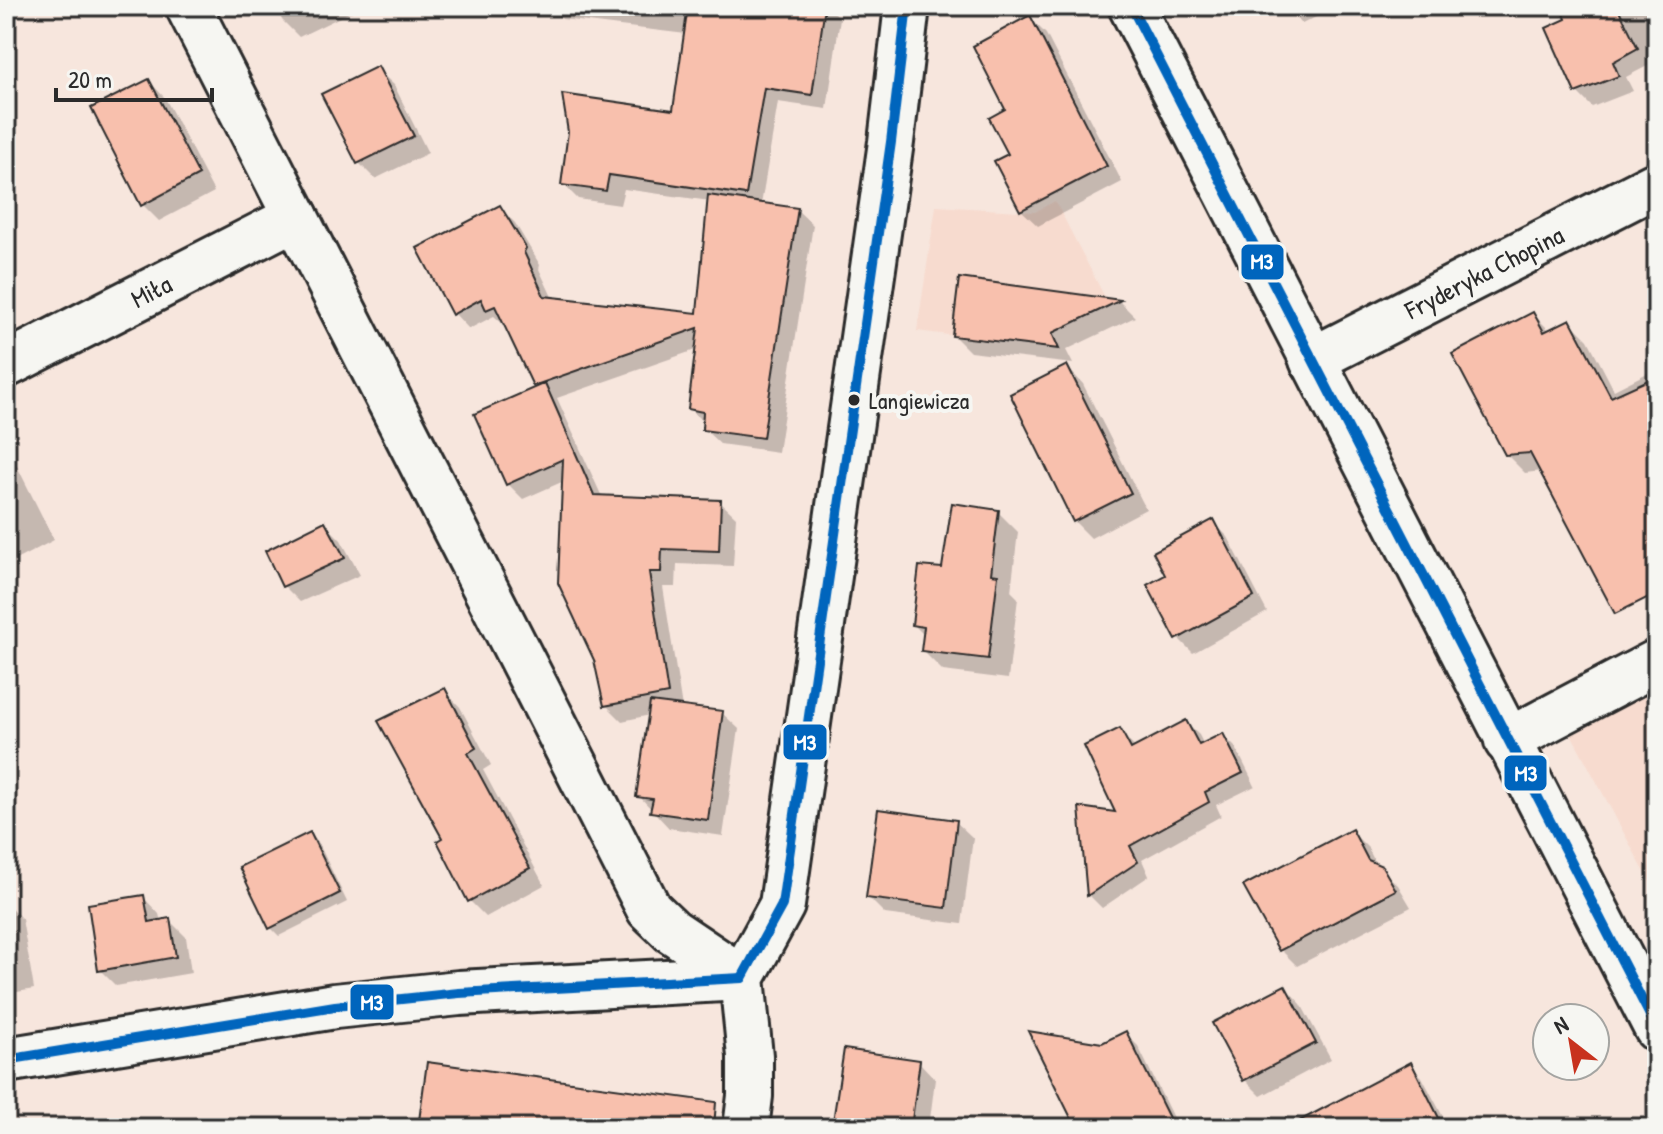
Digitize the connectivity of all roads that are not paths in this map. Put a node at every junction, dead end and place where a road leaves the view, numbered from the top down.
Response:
1 (188, 6) edge
2 (907, 6) edge
3 (1131, 6) edge
4 (1657, 184) edge
5 (296, 217) junction
6 (1312, 360) junction
7 (6, 365) edge
8 (1657, 662) edge
9 (1507, 741) junction
10 (742, 978) junction
11 (1657, 1029) edge
12 (6, 1060) edge
13 (746, 1128) edge

1 - 5 street
2 - 10 street
3 - 6 street
4 - 6 street, Fryderyka Chopina
5 - 7 street, Miła
5 - 10 street
6 - 9 street
8 - 9 street
9 - 11 street
10 - 12 street
10 - 13 street

